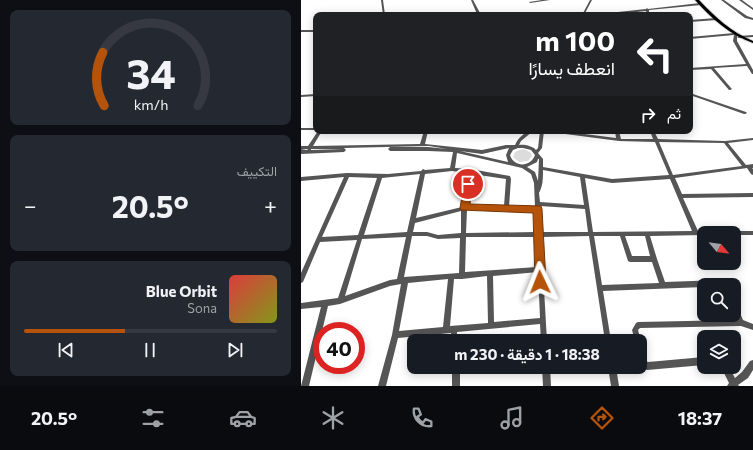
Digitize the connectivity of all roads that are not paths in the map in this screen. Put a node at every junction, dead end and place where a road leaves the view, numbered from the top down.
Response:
1 (382, 0) edge
2 (472, 0) edge
3 (549, 0) edge
4 (591, 0) edge
5 (666, 0) edge
6 (697, 0) edge
7 (722, 0) edge
8 (740, 0) edge
9 (530, 2) dead end
10 (700, 4) junction
11 (671, 6) junction
12 (647, 9) junction
13 (753, 9) edge
14 (384, 12) edge
15 (478, 12) edge
16 (585, 12) edge
17 (623, 12) edge
18 (648, 12) edge
19 (716, 19) junction
20 (753, 19) edge
21 (693, 21) edge
22 (301, 31) edge
23 (313, 31) edge
24 (735, 35) junction
25 (753, 36) edge
26 (739, 37) junction
27 (693, 38) edge
28 (753, 42) edge
29 (748, 65) junction
30 (711, 67) junction
31 (693, 69) edge
32 (753, 73) edge
33 (730, 89) dead end
34 (313, 95) edge
35 (693, 95) edge
36 (301, 97) edge
37 (745, 112) dead end
38 (301, 129) edge
39 (313, 129) edge
40 (318, 134) edge
41 (425, 134) edge
42 (527, 134) edge
43 (542, 134) edge
44 (573, 134) edge
45 (618, 134) edge
46 (654, 134) edge
47 (753, 139) edge
48 (619, 140) junction
49 (657, 142) junction
50 (725, 142) junction
51 (422, 145) junction
52 (515, 147) junction
53 (301, 148) edge
54 (317, 149) junction
55 (309, 150) junction
56 (301, 152) edge
57 (455, 152) junction
58 (537, 154) junction
59 (514, 164) junction
60 (522, 166) junction
61 (749, 167) edge
62 (541, 168) junction
63 (452, 169) junction
64 (423, 171) junction
65 (470, 171) junction
66 (753, 173) edge
67 (347, 175) junction
68 (380, 176) junction
69 (582, 176) junction
70 (671, 177) junction
71 (301, 179) edge
72 (753, 195) edge
73 (536, 196) junction
74 (681, 196) junction
75 (537, 207) junction
76 (587, 207) junction
77 (465, 208) junction
78 (506, 208) junction
79 (413, 221) junction
80 (697, 233) joint
81 (741, 233) edge
82 (753, 233) edge
83 (409, 234) junction
84 (622, 234) junction
85 (647, 234) junction
86 (463, 235) junction
87 (539, 235) junction
88 (591, 235) junction
89 (359, 237) junction
90 (320, 240) junction
91 (654, 259) junction
92 (540, 269) junction
93 (489, 274) junction
94 (462, 276) junction
95 (451, 277) junction
96 (301, 280) edge
97 (402, 280) junction
98 (697, 283) edge
99 (663, 284) junction
100 (601, 288) junction
101 (340, 301) junction
102 (325, 304) junction
103 (301, 306) edge
104 (542, 321) junction
105 (741, 323) joint
106 (491, 325) junction
107 (753, 327) edge
108 (450, 330) junction
109 (451, 334) edge
110 (543, 334) edge
111 (607, 334) edge
112 (636, 334) edge
113 (395, 335) junction
114 (697, 362) edge
115 (753, 364) edge
116 (647, 366) edge
117 (455, 374) edge
118 (546, 374) edge
119 (613, 374) edge
120 (728, 374) edge
121 (733, 385) edge
122 (305, 386) edge
123 (382, 386) edge
124 (456, 386) edge
125 (547, 386) edge
126 (615, 386) edge

1 - 14 street
2 - 15 street
3 - 9 street
4 - 16 street
5 - 11 street
6 - 10 main road
7 - 20 street
8 - 13 street
10 - 11 street
10 - 19 main road
11 - 12 street
12 - 17 street
12 - 18 street
19 - 21 street
19 - 24 main road
22 - 23 street
24 - 26 main road
24 - 27 street
24 - 29 street
25 - 26 street
26 - 28 main road
29 - 30 street
29 - 32 street
30 - 31 street
30 - 33 street
34 - 36 street
35 - 37 street
38 - 39 street
40 - 55 street
41 - 51 street
42 - 52 street
43 - 58 street
44 - 48 street
45 - 48 street
46 - 49 street
47 - 50 street
48 - 49 street
49 - 50 street
49 - 70 street
50 - 61 street
51 - 52 street
51 - 54 street
52 - 58 street
52 - 59 street
53 - 55 street
54 - 55 street
54 - 57 street
55 - 56 street
57 - 59 street
57 - 63 street
58 - 60 street
58 - 62 street
59 - 60 street
60 - 73 street
61 - 66 street
61 - 70 street
62 - 69 street
62 - 73 street
63 - 64 street
63 - 65 street
64 - 68 street
64 - 79 street
65 - 77 street
65 - 78 street
67 - 68 street
67 - 71 street
67 - 90 street
68 - 89 street
69 - 70 street
69 - 76 street
70 - 74 street
72 - 74 street
73 - 75 street
74 - 80 street
75 - 76 street
75 - 78 street
75 - 87 street
76 - 88 street
77 - 78 street
77 - 79 street
77 - 86 street
79 - 83 street
80 - 85 street
81 - 82 street
83 - 86 street
83 - 89 street
83 - 97 street
84 - 85 street
84 - 88 street
84 - 91 street
85 - 91 street
86 - 87 street
86 - 94 street
87 - 88 street
87 - 92 street
88 - 100 street
89 - 90 street
89 - 101 street
90 - 96 street
91 - 99 street
92 - 93 street
92 - 104 street
93 - 94 street
93 - 106 street
94 - 95 street
95 - 97 street
95 - 108 street
97 - 101 street
97 - 113 street
98 - 99 street
99 - 100 street
100 - 111 street
101 - 102 street
102 - 103 street
102 - 122 street
104 - 106 street
104 - 110 street
105 - 107 street
105 - 112 street
106 - 108 street
108 - 109 street
108 - 113 street
113 - 123 street
114 - 116 street
115 - 121 street
117 - 124 street
118 - 125 street
119 - 126 street
120 - 121 street

